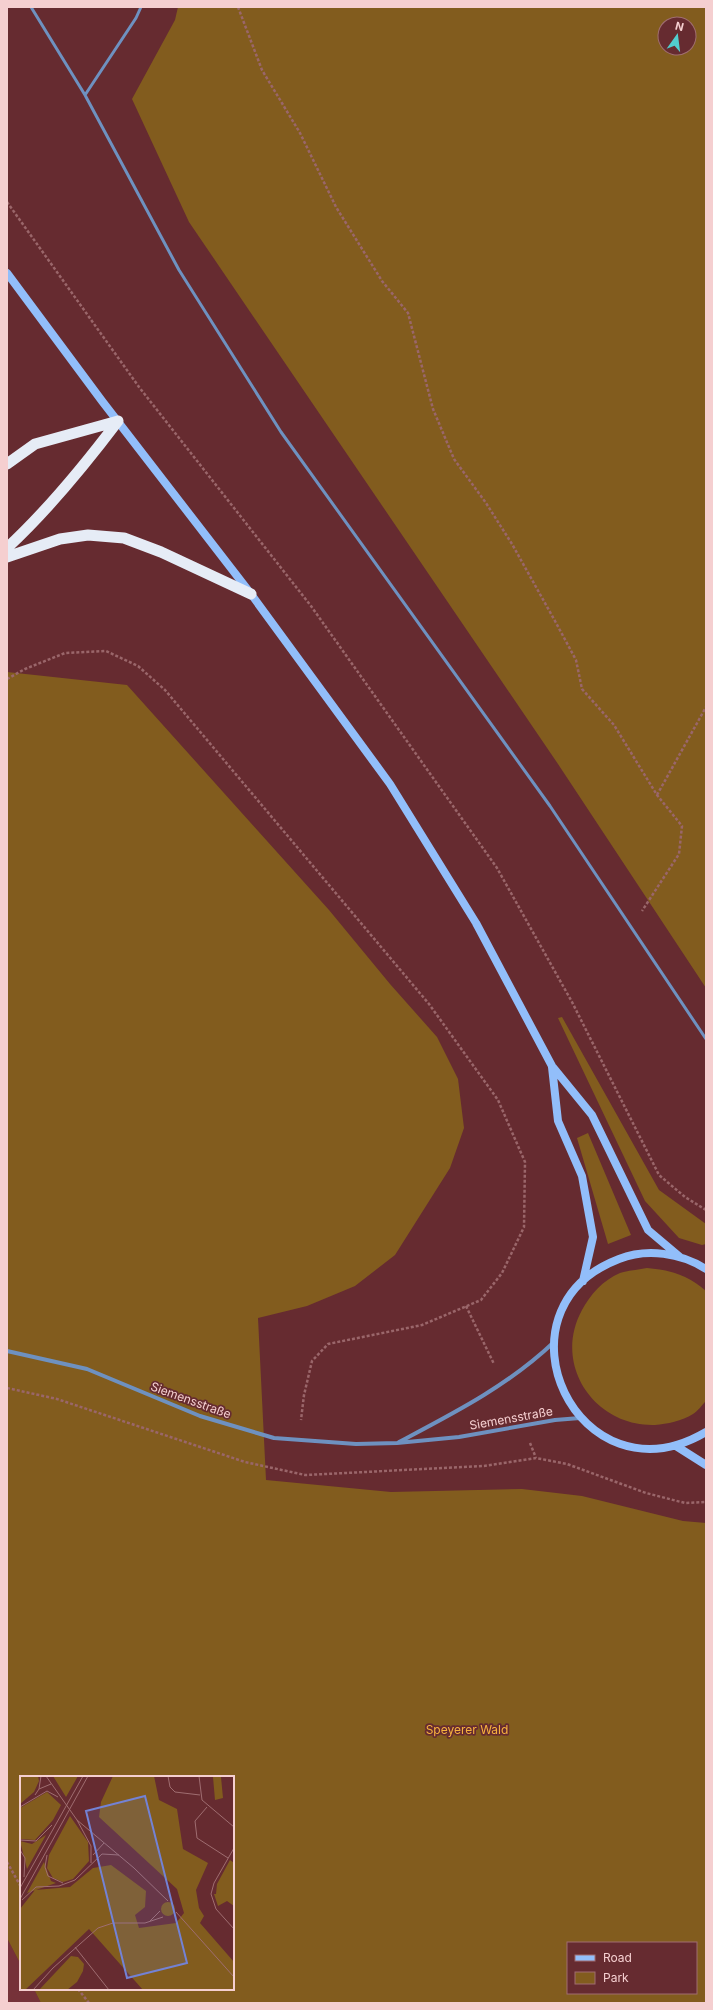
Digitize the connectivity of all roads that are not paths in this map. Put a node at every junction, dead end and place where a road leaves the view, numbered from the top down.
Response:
1 (31, 7) edge
2 (141, 7) edge
3 (85, 95) junction
4 (7, 273) edge
5 (118, 421) junction
6 (7, 464) edge
7 (7, 548) edge
8 (7, 557) edge
9 (251, 594) junction
10 (706, 1039) edge
11 (552, 1066) junction
12 (680, 1257) junction
13 (706, 1269) edge
14 (583, 1281) junction
15 (554, 1342) junction
16 (7, 1351) edge
17 (580, 1418) junction
18 (706, 1432) edge
19 (397, 1443) junction
20 (676, 1446) junction
21 (706, 1465) edge

1 - 3 lane
2 - 3 lane
3 - 10 lane
4 - 5 main road
5 - 6 highway
5 - 7 highway
5 - 9 main road
8 - 9 highway
9 - 11 main road
11 - 12 main road
11 - 14 main road
12 - 13 main road
12 - 14 main road
14 - 15 main road
15 - 17 main road
15 - 19 street, Siemensstraße
16 - 19 street, Siemensstraße
17 - 19 street, Siemensstraße
17 - 20 main road
18 - 20 main road
20 - 21 main road

